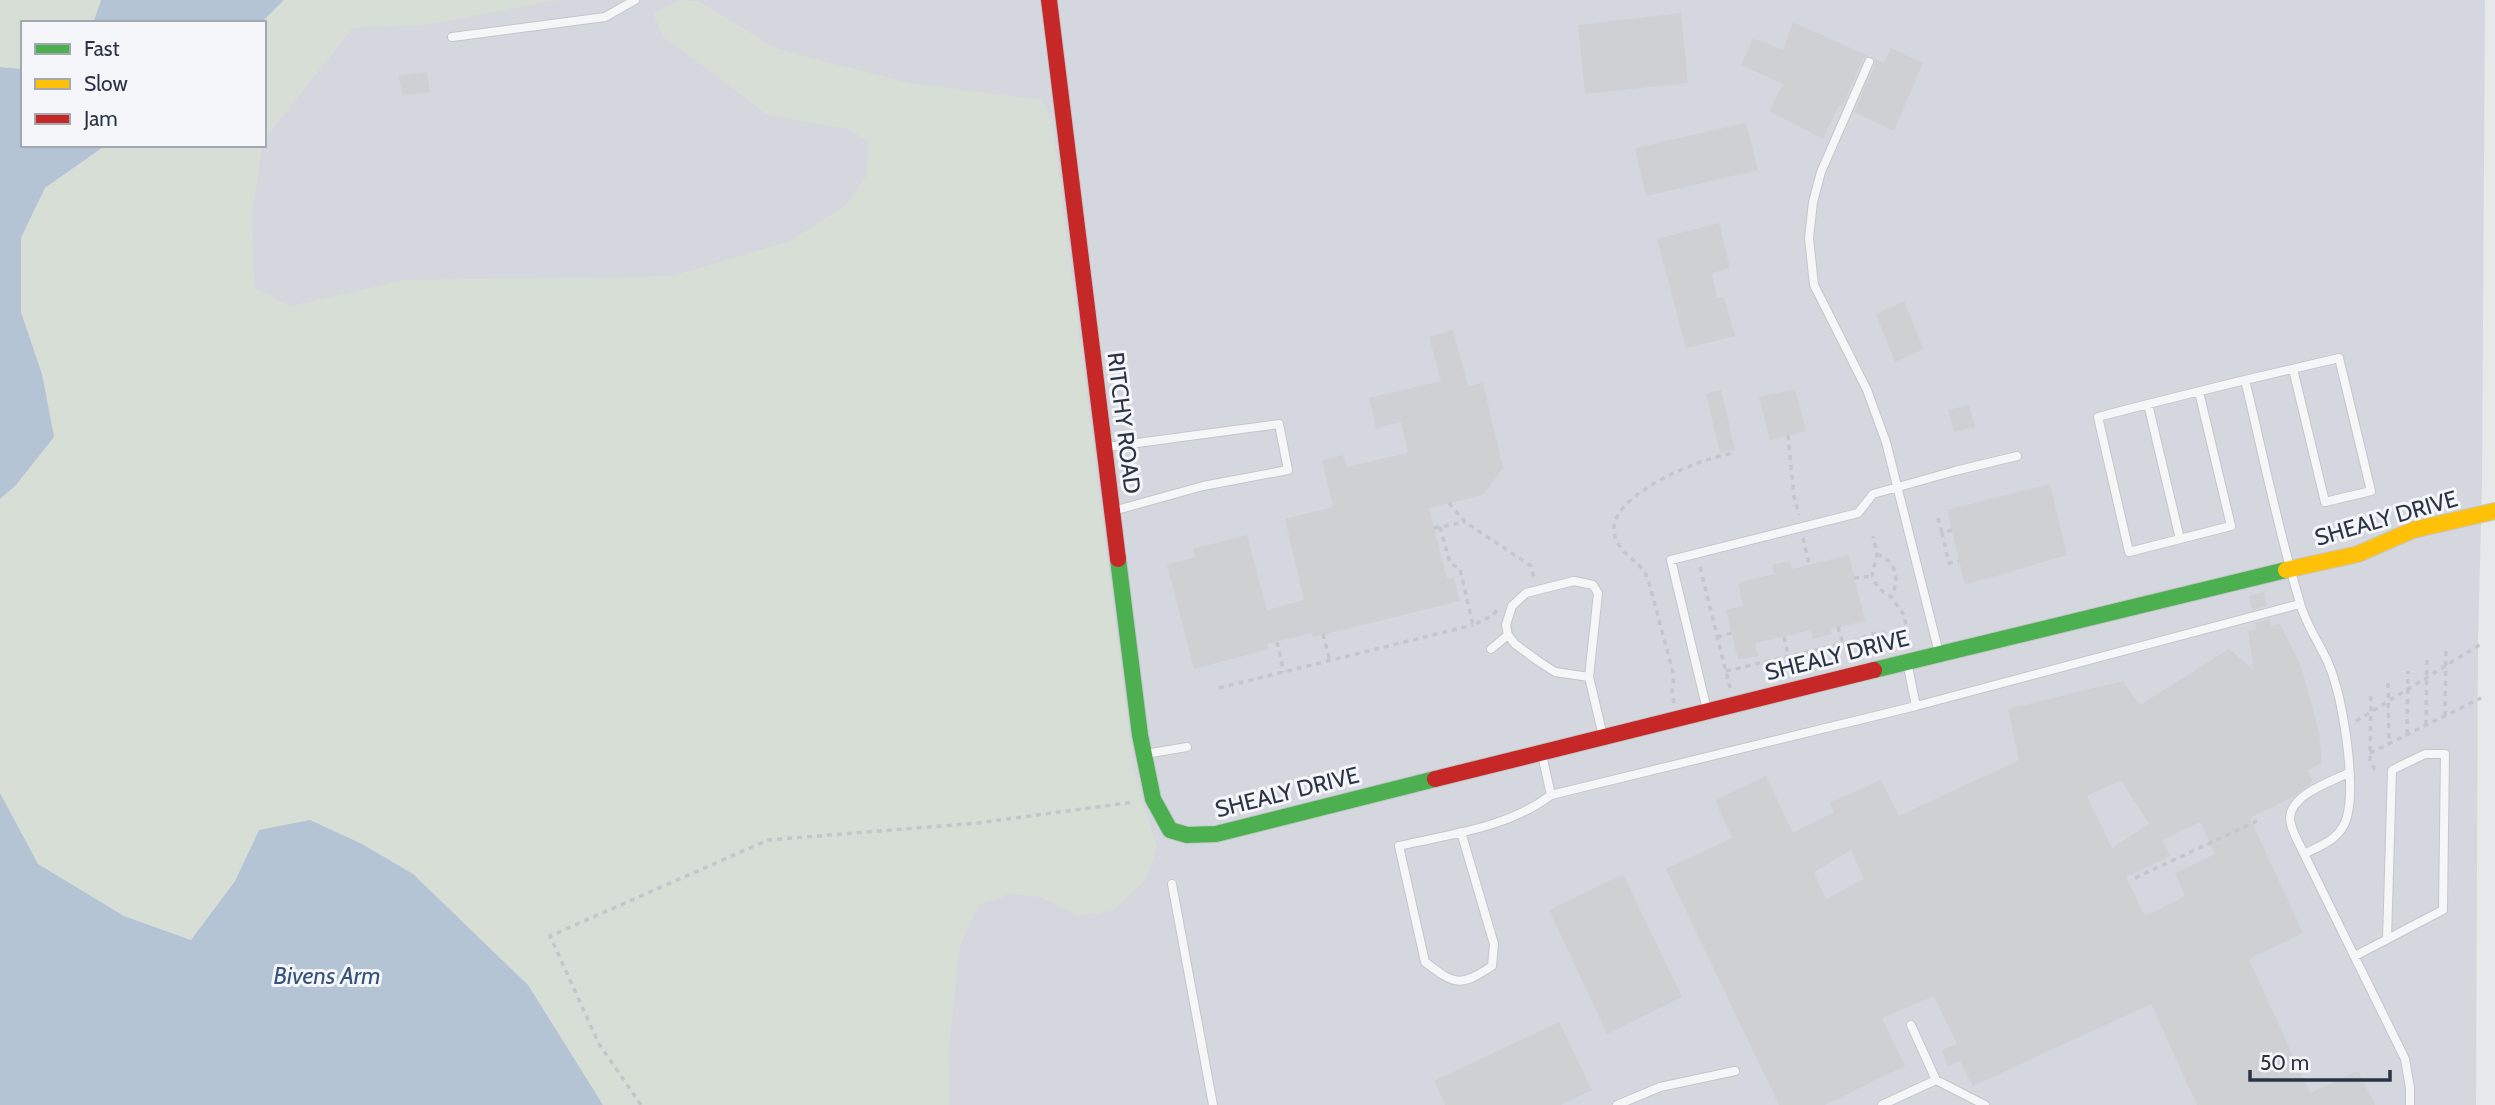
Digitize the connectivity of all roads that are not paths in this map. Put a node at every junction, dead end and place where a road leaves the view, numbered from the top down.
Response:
1 (635, 0) edge
2 (1049, 0) edge
3 (452, 37) dead end
4 (1869, 62) dead end
5 (2292, 369) junction
6 (2245, 380) junction
7 (2199, 392) junction
8 (2148, 404) junction
9 (1104, 447) junction
10 (2017, 456) dead end
11 (1898, 487) junction
12 (1112, 511) junction
13 (2495, 511) edge
14 (2180, 539) junction
15 (2291, 567) junction
16 (2300, 604) junction
17 (1508, 635) junction
18 (1491, 649) dead end
19 (1939, 653) junction
20 (1906, 661) junction
21 (1589, 677) junction
22 (1916, 706) junction
23 (1707, 710) junction
24 (1603, 736) junction
25 (1187, 747) dead end
26 (1542, 752) junction
27 (1144, 754) junction
28 (2348, 773) junction
29 (1550, 795) junction
30 (1461, 832) junction
31 (1187, 835) joint
32 (2304, 854) junction
33 (1172, 884) dead end
34 (2387, 939) junction
35 (2355, 956) junction
36 (1911, 1025) dead end
37 (1735, 1070) dead end
38 (1936, 1080) junction
39 (1213, 1105) edge
40 (1617, 1105) edge
41 (1882, 1105) edge
42 (1985, 1105) edge
43 (2410, 1105) edge

1 - 3 lane
2 - 9 street, RITCHY ROAD
4 - 11 lane
5 - 5 lane
5 - 6 lane
6 - 7 lane
6 - 15 lane
7 - 8 lane
7 - 14 lane
8 - 14 lane
8 - 14 lane
9 - 12 street, RITCHY ROAD
9 - 12 lane
10 - 11 lane
11 - 19 lane
11 - 23 lane
12 - 27 street, RITCHY ROAD
13 - 15 street, SHEALY DRIVE
15 - 16 lane
15 - 19 street, SHEALY DRIVE
16 - 22 lane
16 - 28 lane
17 - 18 lane
17 - 21 lane
17 - 21 lane
19 - 20 street, SHEALY DRIVE
20 - 22 lane
20 - 23 street, SHEALY DRIVE
21 - 24 lane
22 - 29 lane
23 - 24 street, SHEALY DRIVE
24 - 26 street, SHEALY DRIVE
25 - 27 lane
26 - 29 lane
26 - 31 street, SHEALY DRIVE
27 - 31 street, RITCHY ROAD
28 - 32 lane
28 - 32 lane
29 - 30 lane
30 - 30 lane
32 - 35 lane
33 - 39 lane
34 - 34 lane
34 - 35 lane
35 - 43 lane
36 - 38 lane
37 - 40 lane
38 - 41 lane
38 - 42 lane

